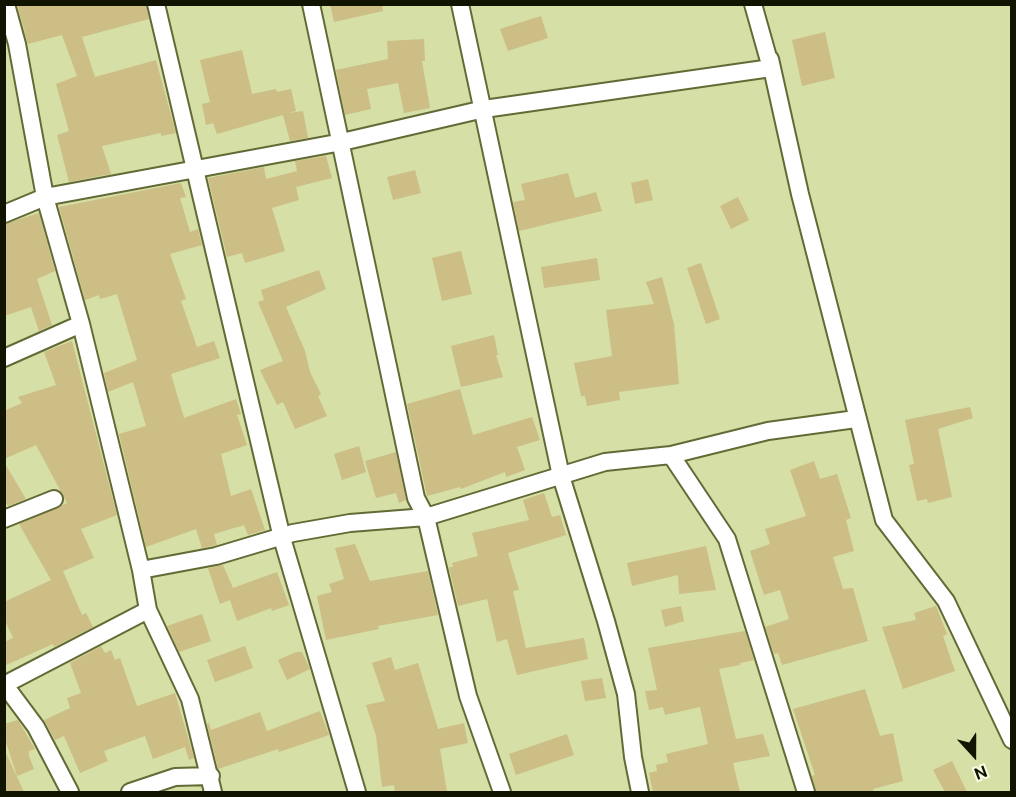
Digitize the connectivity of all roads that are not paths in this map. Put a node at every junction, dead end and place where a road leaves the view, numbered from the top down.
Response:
1 (6, 4) edge
2 (156, 4) edge
3 (310, 4) edge
4 (460, 4) edge
5 (753, 4) edge
6 (760, 4) edge
7 (11, 46) edge
8 (771, 68) junction
9 (484, 109) junction
10 (342, 142) junction
11 (195, 170) junction
12 (45, 197) junction
13 (4, 214) edge
14 (81, 324) junction
15 (4, 358) edge
16 (856, 419) junction
17 (671, 455) junction
18 (561, 476) junction
19 (54, 499) dead end
20 (426, 517) junction
21 (4, 519) edge
22 (282, 538) junction
23 (141, 570) junction
24 (148, 610) junction
25 (5, 685) edge
26 (1011, 740) edge
27 (212, 784) edge
28 (70, 792) edge
29 (130, 792) edge
30 (357, 792) edge
31 (502, 792) edge
32 (640, 792) edge
33 (806, 792) edge

1 - 7 street
2 - 11 street
3 - 10 street
4 - 9 street
5 - 8 street
6 - 8 street
7 - 12 street
8 - 9 street
8 - 16 street
9 - 10 street
9 - 18 street
10 - 11 street
10 - 20 street
11 - 12 street
11 - 22 street
12 - 13 street
12 - 14 street
14 - 15 street
14 - 23 street
16 - 17 street
16 - 26 street
17 - 18 street
17 - 33 street
18 - 20 street
18 - 32 street
19 - 21 street
20 - 22 street
20 - 31 street
22 - 23 street
22 - 30 street
23 - 24 street
24 - 25 street
24 - 27 street
25 - 28 street
27 - 29 street

